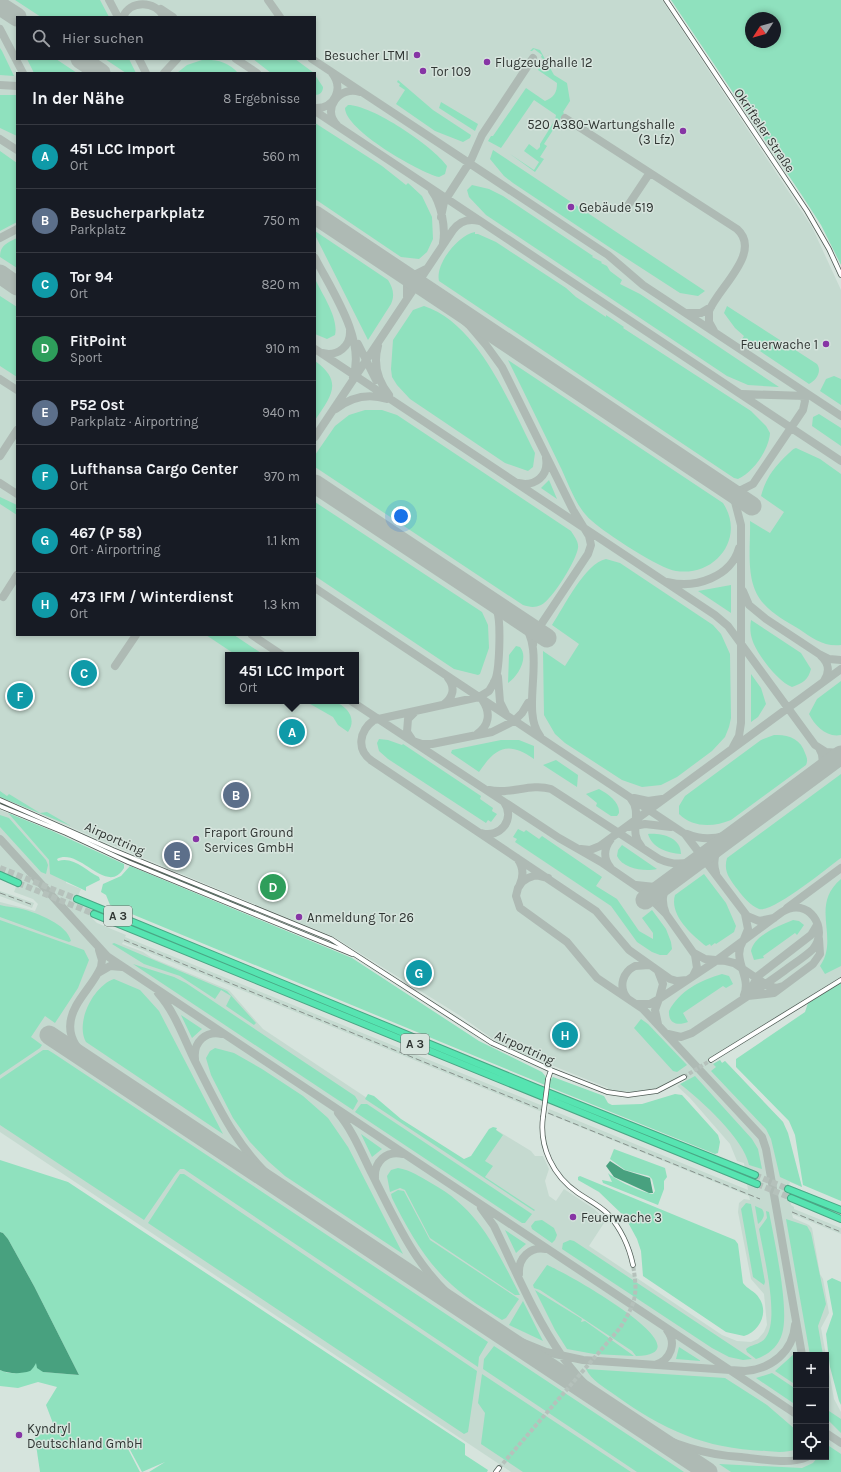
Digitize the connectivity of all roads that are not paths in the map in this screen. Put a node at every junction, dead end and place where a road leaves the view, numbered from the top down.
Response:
1 (666, 0) edge
2 (841, 275) edge
3 (0, 800) edge
4 (0, 806) edge
5 (0, 876) edge
6 (18, 883) tunnel mouth
7 (77, 899) tunnel mouth
8 (94, 914) tunnel mouth
9 (373, 966) junction
10 (841, 980) edge
11 (711, 1060) tunnel mouth
12 (551, 1070) junction
13 (684, 1077) tunnel mouth
14 (755, 1175) tunnel mouth
15 (757, 1184) tunnel mouth
16 (788, 1189) tunnel mouth
17 (791, 1198) tunnel mouth
18 (841, 1210) edge
19 (841, 1219) edge
20 (633, 1266) tunnel mouth
21 (499, 1468) dead end
22 (496, 1472) edge

1 - 2 street, Okrifteler Straße
3 - 9 street, Airportring
4 - 9 street, Airportring
5 - 6 highway
7 - 14 highway, A 3
8 - 15 highway, A 3
9 - 12 street, Airportring
10 - 11 street
12 - 13 street, Airportring
12 - 20 street, bridge
16 - 18 highway
17 - 19 highway
21 - 22 street

